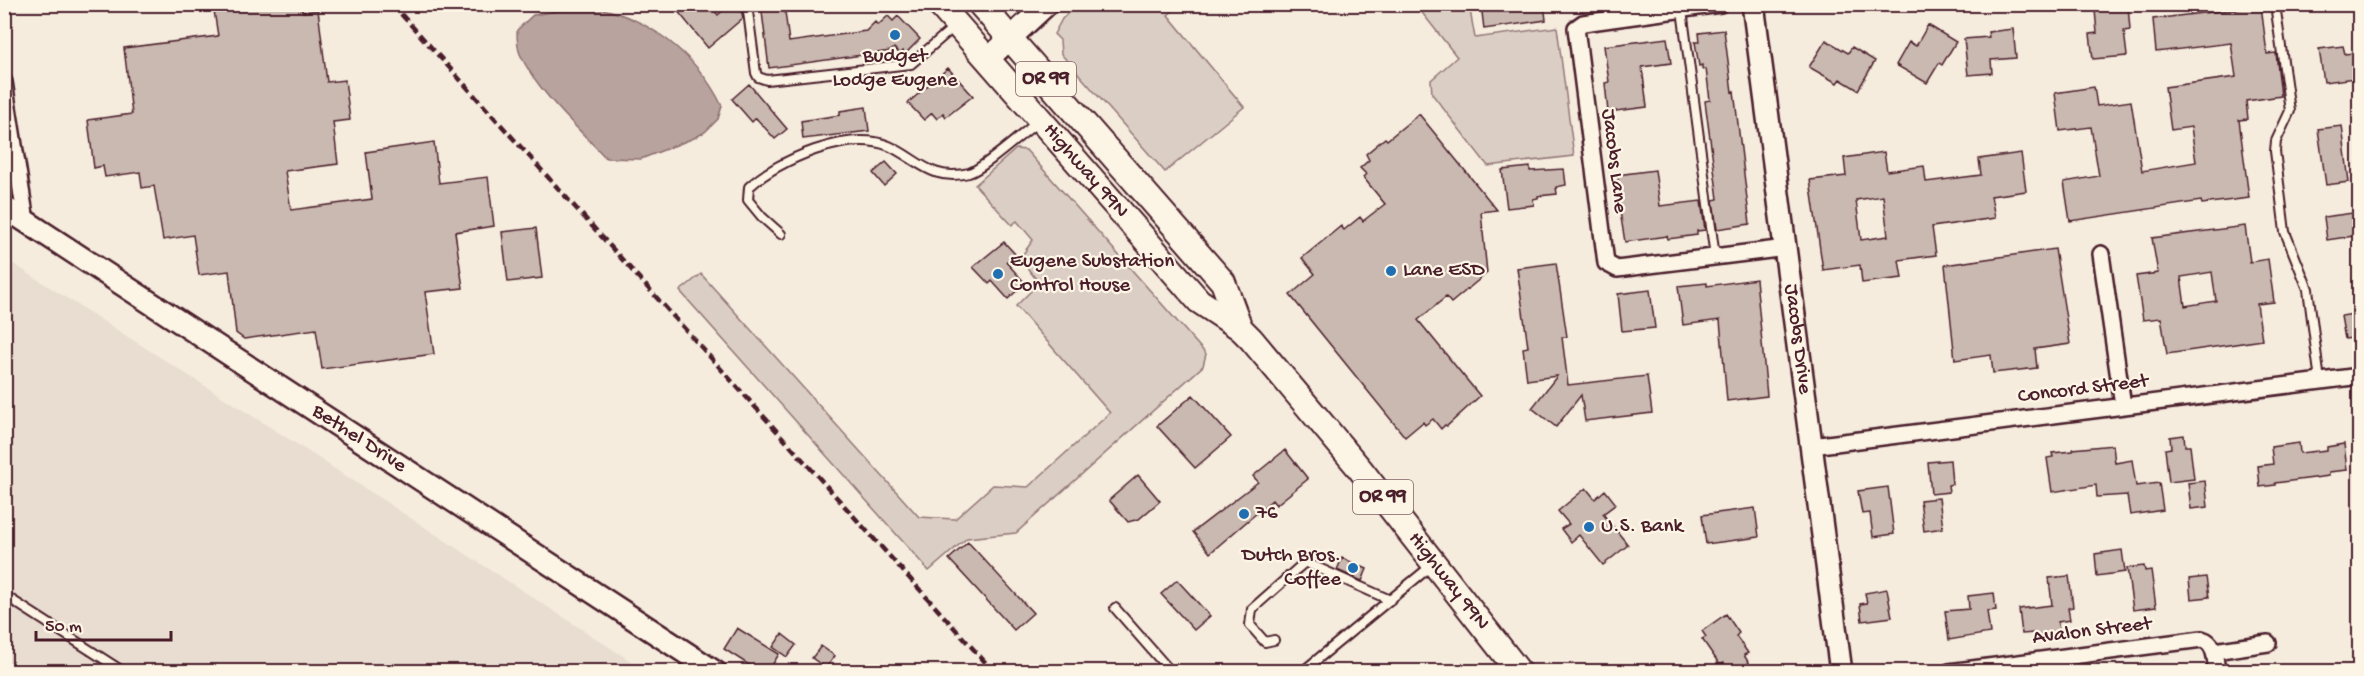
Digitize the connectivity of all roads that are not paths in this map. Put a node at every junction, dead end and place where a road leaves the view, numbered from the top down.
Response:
1 (747, 4) edge
2 (939, 4) edge
3 (980, 4) edge
4 (1047, 4) edge
5 (1720, 4) edge
6 (1753, 4) edge
7 (2275, 4) edge
8 (1682, 10) junction
9 (957, 24) junction
10 (1010, 39) junction
11 (988, 59) junction
12 (4, 82) edge
13 (1040, 120) junction
14 (4, 207) edge
15 (26, 221) junction
16 (781, 234) dead end
17 (1786, 248) junction
18 (2101, 254) dead end
19 (1715, 257) junction
20 (1240, 328) junction
21 (2360, 376) edge
22 (2320, 381) junction
23 (2122, 406) junction
24 (1812, 446) junction
25 (1435, 563) junction
26 (4, 595) edge
27 (1389, 600) junction
28 (1115, 608) dead end
29 (1274, 640) dead end
30 (2268, 643) dead end
31 (2214, 651) junction
32 (124, 672) edge
33 (715, 672) edge
34 (1171, 672) edge
35 (1302, 672) edge
36 (1519, 672) edge
37 (1841, 672) edge
38 (1949, 672) edge
39 (2217, 672) edge

1 - 9 lane
2 - 9 main road, Highway 99N / OR 99
3 - 10 main road, Highway 99N / OR 99
4 - 10 street
5 - 8 street, Jacobs Lane
6 - 17 street, Jacobs Drive
7 - 22 lane
8 - 19 lane
8 - 19 street, Jacobs Lane
9 - 11 main road, Highway 99N / OR 99
10 - 11 street
10 - 20 main road, Highway 99N / OR 99
11 - 13 main road, Highway 99N / OR 99
12 - 15 street
13 - 16 lane
13 - 20 main road, Highway 99N / OR 99
14 - 15 street, Bethel Drive
15 - 33 street, Bethel Drive
17 - 19 street, Jacobs Lane
17 - 24 street, Jacobs Drive
18 - 23 street
20 - 25 main road, Highway 99N / OR 99
21 - 22 street, Concord Street
22 - 23 street, Concord Street
23 - 24 street, Concord Street
24 - 37 street, Jacobs Drive
25 - 27 lane
25 - 36 main road, Highway 99N / OR 99
26 - 32 lane
27 - 29 lane
27 - 35 lane
28 - 34 lane
30 - 31 street
31 - 38 street, Avalon Street
31 - 39 street

